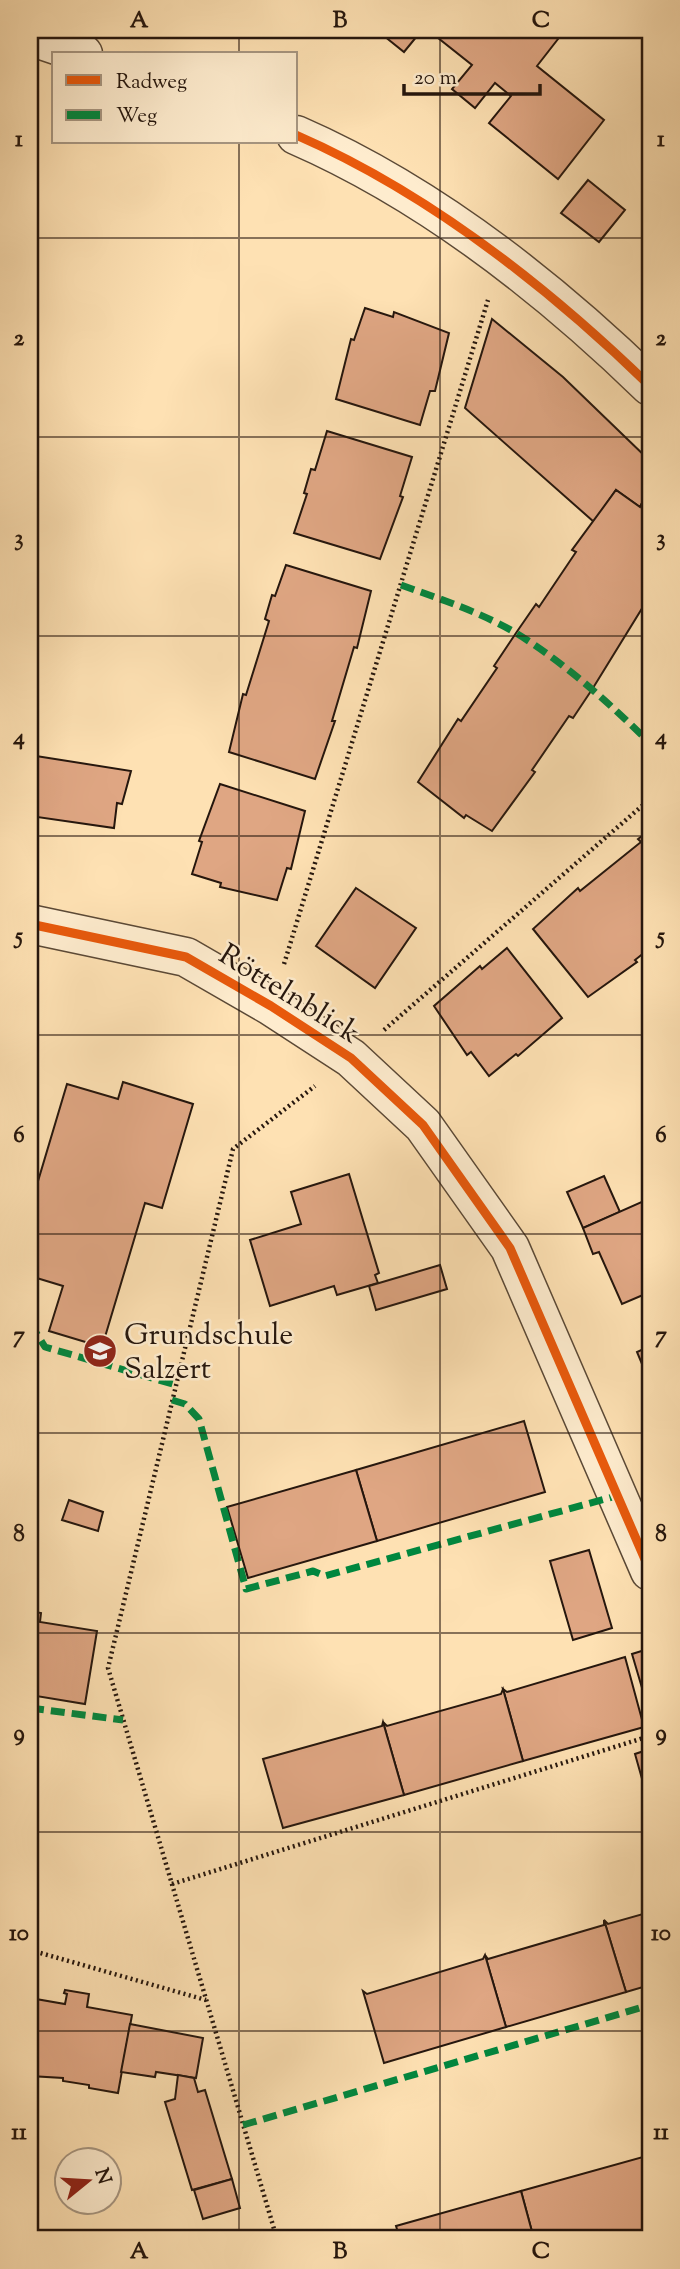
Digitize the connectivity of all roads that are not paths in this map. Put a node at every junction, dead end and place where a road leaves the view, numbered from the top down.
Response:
1 (30, 36) edge
2 (77, 52) edge
3 (298, 136) edge
4 (650, 386) edge
5 (30, 924) edge
6 (650, 1571) edge

1 - 2 street
3 - 4 street
5 - 6 street, Röttelnblick

